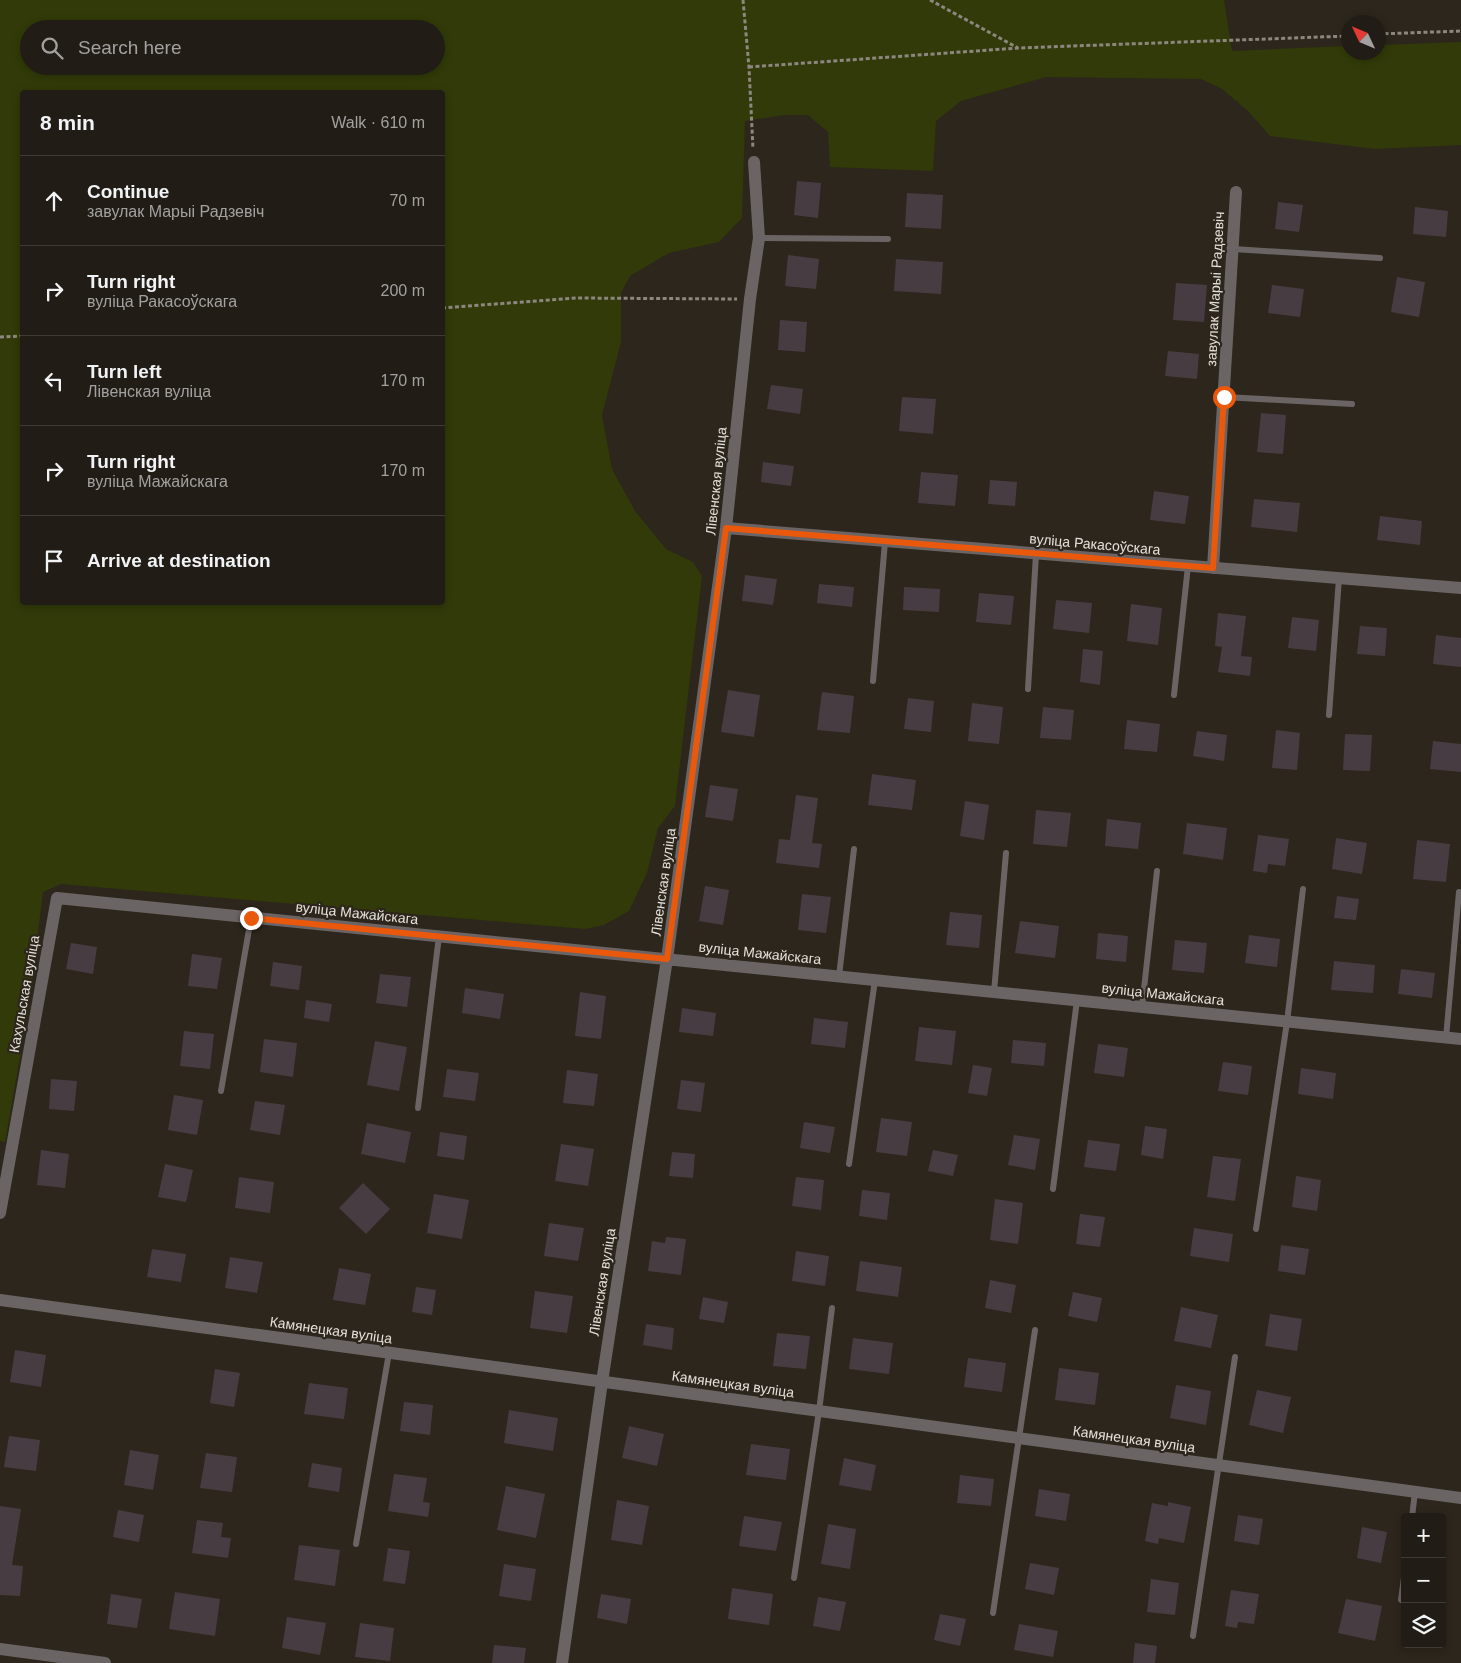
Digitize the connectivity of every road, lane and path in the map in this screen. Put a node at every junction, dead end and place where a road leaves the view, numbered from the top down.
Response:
1 (743, 0) edge
2 (930, 0) edge
3 (1461, 31) edge
4 (1386, 34) edge
5 (1341, 36) edge
6 (1018, 48) junction
7 (749, 67) junction
8 (754, 162) joint
9 (1236, 192) dead end
10 (759, 238) junction
11 (888, 239) dead end
12 (1233, 249) junction
13 (1380, 258) dead end
14 (750, 300) junction
15 (445, 308) edge
16 (20, 336) edge
17 (0, 337) edge
18 (1224, 397) junction
19 (1352, 404) dead end
20 (726, 528) junction
21 (885, 542) junction
22 (1036, 554) junction
23 (1188, 566) junction
24 (1213, 568) junction
25 (1338, 578) junction
26 (1461, 588) edge
27 (874, 681) dead end
28 (1028, 689) dead end
29 (1174, 695) dead end
30 (1329, 716) dead end
31 (854, 849) dead end
32 (1006, 853) dead end
33 (1157, 871) dead end
34 (1303, 889) dead end
35 (1459, 892) dead end
36 (57, 898) joint
37 (251, 918) junction
38 (439, 936) junction
39 (667, 959) junction
40 (839, 976) junction
41 (875, 980) junction
42 (994, 992) junction
43 (1077, 1000) junction
44 (1142, 1007) junction
45 (1287, 1022) junction
46 (1446, 1038) junction
47 (1461, 1039) edge
48 (221, 1091) dead end
49 (418, 1108) dead end
50 (849, 1164) dead end
51 (1053, 1189) dead end
52 (0, 1213) edge
53 (1256, 1229) dead end
54 (0, 1300) edge
55 (832, 1308) dead end
56 (1035, 1330) dead end
57 (389, 1353) junction
58 (1235, 1357) dead end
59 (602, 1382) junction
60 (819, 1411) junction
61 (1019, 1438) junction
62 (1219, 1465) junction
63 (1415, 1492) junction
64 (1461, 1498) edge
65 (1412, 1513) edge
66 (356, 1544) dead end
67 (794, 1578) dead end
68 (994, 1613) dead end
69 (1193, 1636) dead end
70 (0, 1649) edge
71 (105, 1663) edge
72 (562, 1663) edge

1 - 7 path
2 - 6 path
3 - 4 path
5 - 6 path
6 - 7 path
7 - 8 path
8 - 10 street, Лівенская вуліца
9 - 12 street, завулак Марыі Радзевіч
10 - 11 lane
10 - 14 street, Лівенская вуліца
12 - 13 lane
12 - 18 street, завулак Марыі Радзевіч
14 - 15 path
14 - 20 street, Лівенская вуліца
16 - 17 path
18 - 19 lane
18 - 24 street, завулак Марыі Радзевіч
20 - 21 street, вуліца Ракасоўскага
20 - 39 street, Лівенская вуліца
21 - 22 street, вуліца Ракасоўскага
21 - 27 lane
22 - 23 street, вуліца Ракасоўскага
22 - 28 lane
23 - 24 street, вуліца Ракасоўскага
23 - 29 lane
24 - 25 street, вуліца Ракасоўскага
25 - 26 street, вуліца Ракасоўскага
25 - 30 lane
31 - 40 lane
32 - 42 lane
33 - 44 lane
34 - 45 lane
35 - 46 lane
36 - 37 street, вуліца Мажайскага
36 - 52 street, Кахульская вуліца
37 - 38 street, вуліца Мажайскага
37 - 48 lane
38 - 39 street, вуліца Мажайскага
38 - 49 lane
39 - 40 street, вуліца Мажайскага
39 - 59 street, Лівенская вуліца
40 - 41 street, вуліца Мажайскага
41 - 42 street, вуліца Мажайскага
41 - 50 lane
42 - 43 street, вуліца Мажайскага
43 - 44 street, вуліца Мажайскага
43 - 51 lane
44 - 45 street, вуліца Мажайскага
45 - 46 street, вуліца Мажайскага
45 - 53 lane
46 - 47 street, вуліца Мажайскага
54 - 57 street, Камянецкая вуліца
55 - 60 lane
56 - 61 lane
57 - 59 street, Камянецкая вуліца
57 - 66 lane
58 - 62 lane
59 - 60 street, Камянецкая вуліца
59 - 72 street, Лівенская вуліца
60 - 61 street, Камянецкая вуліца
60 - 67 lane
61 - 62 street, Камянецкая вуліца
61 - 68 lane
62 - 63 street, Камянецкая вуліца
62 - 69 lane
63 - 64 street, Камянецкая вуліца
63 - 65 lane
70 - 71 street

